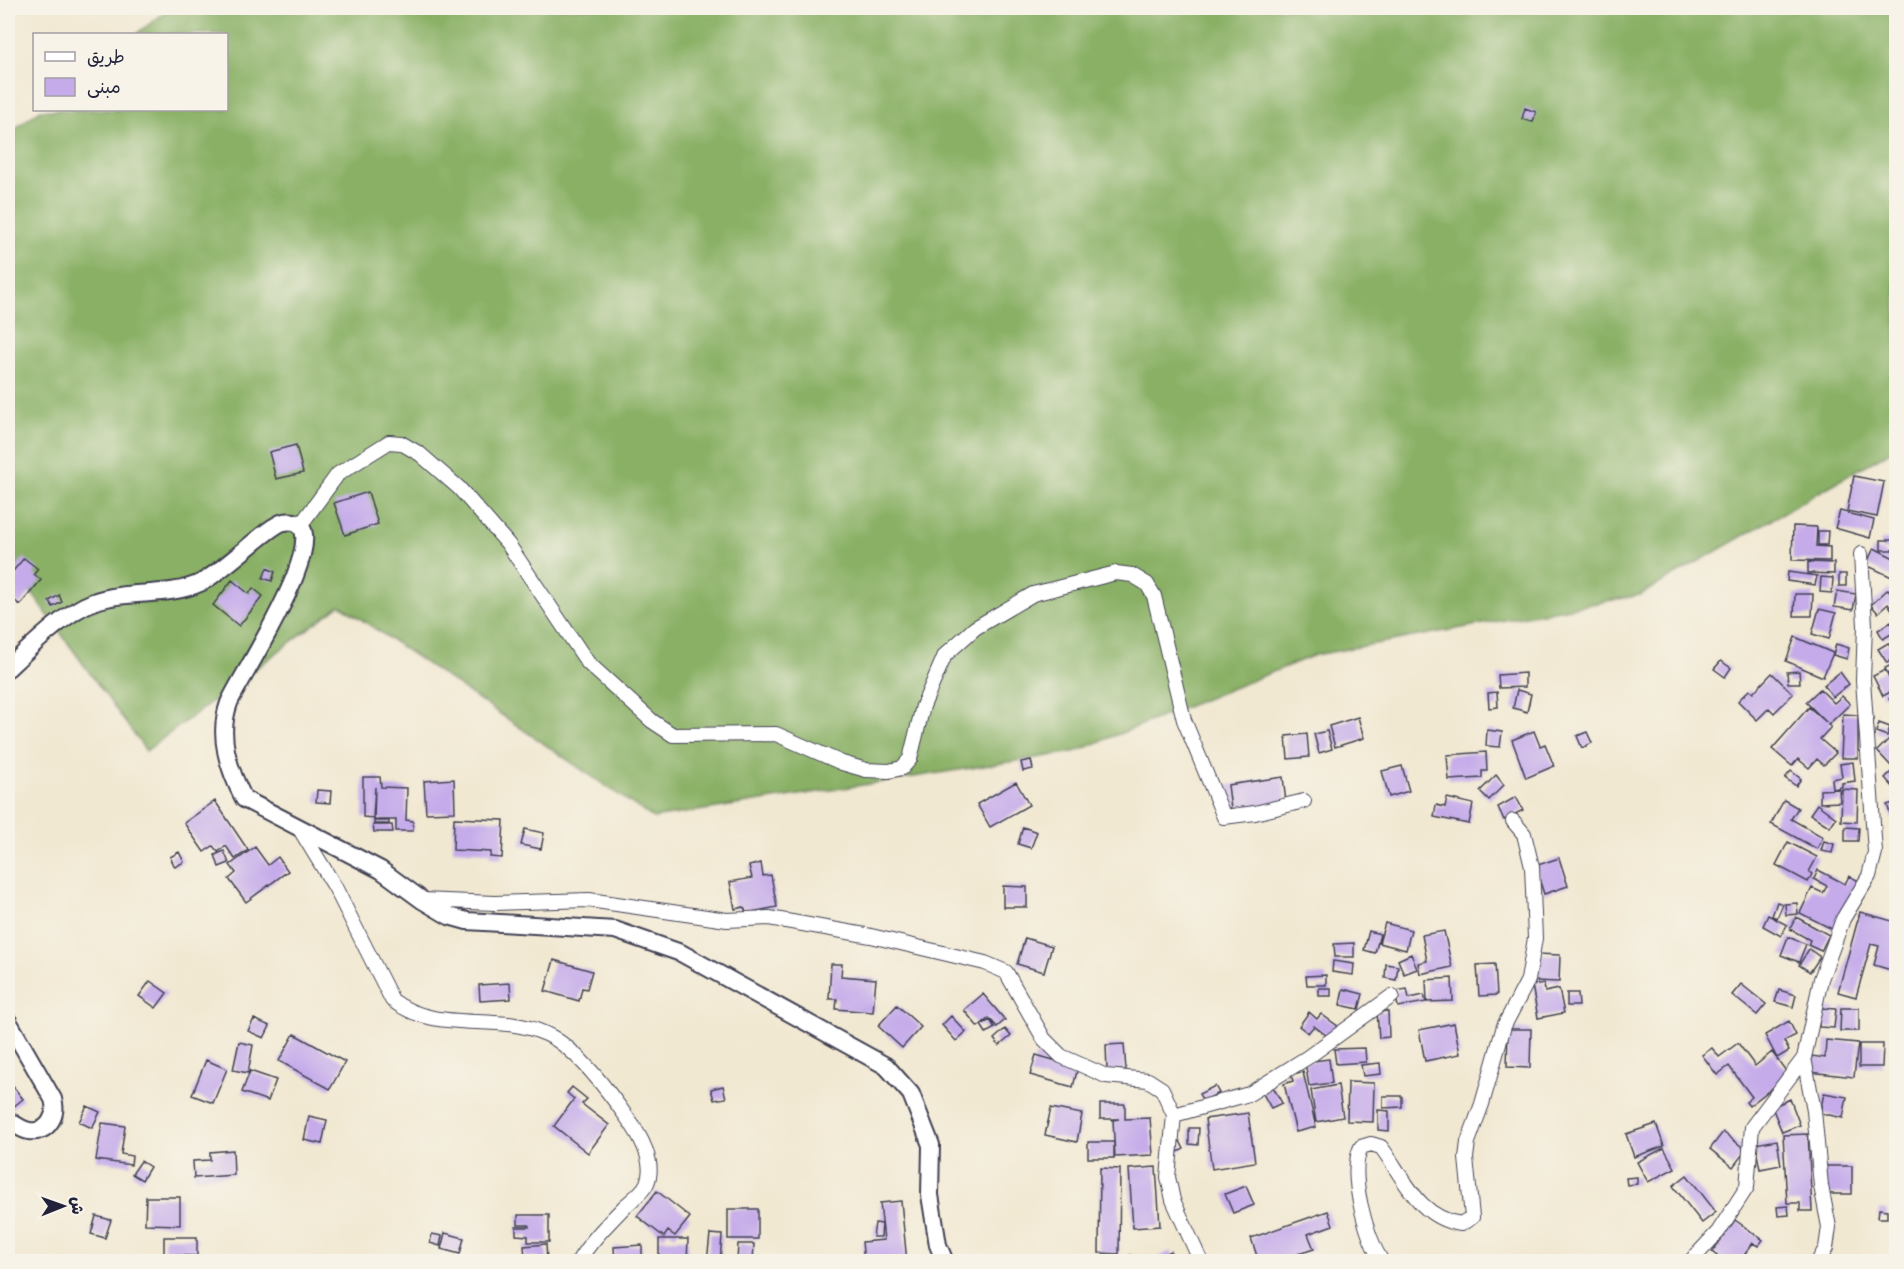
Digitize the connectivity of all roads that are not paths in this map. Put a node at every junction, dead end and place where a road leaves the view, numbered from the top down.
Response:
1 (299, 526) junction
2 (1861, 554) dead end
3 (8, 668) edge
4 (1304, 801) dead end
5 (1513, 821) dead end
6 (301, 831) junction
7 (422, 900) junction
8 (1392, 996) dead end
9 (8, 1021) edge
10 (1804, 1058) junction
11 (1174, 1115) junction
12 (8, 1120) edge
13 (578, 1262) edge
14 (945, 1262) edge
15 (1201, 1262) edge
16 (1382, 1262) edge
17 (1690, 1262) edge
18 (1818, 1262) edge

1 - 3 street
1 - 4 street
1 - 6 street
2 - 10 street
5 - 16 street
6 - 7 street
6 - 13 street
7 - 11 street
7 - 14 street
8 - 11 street
9 - 12 street
10 - 17 street
10 - 18 street
11 - 15 street

